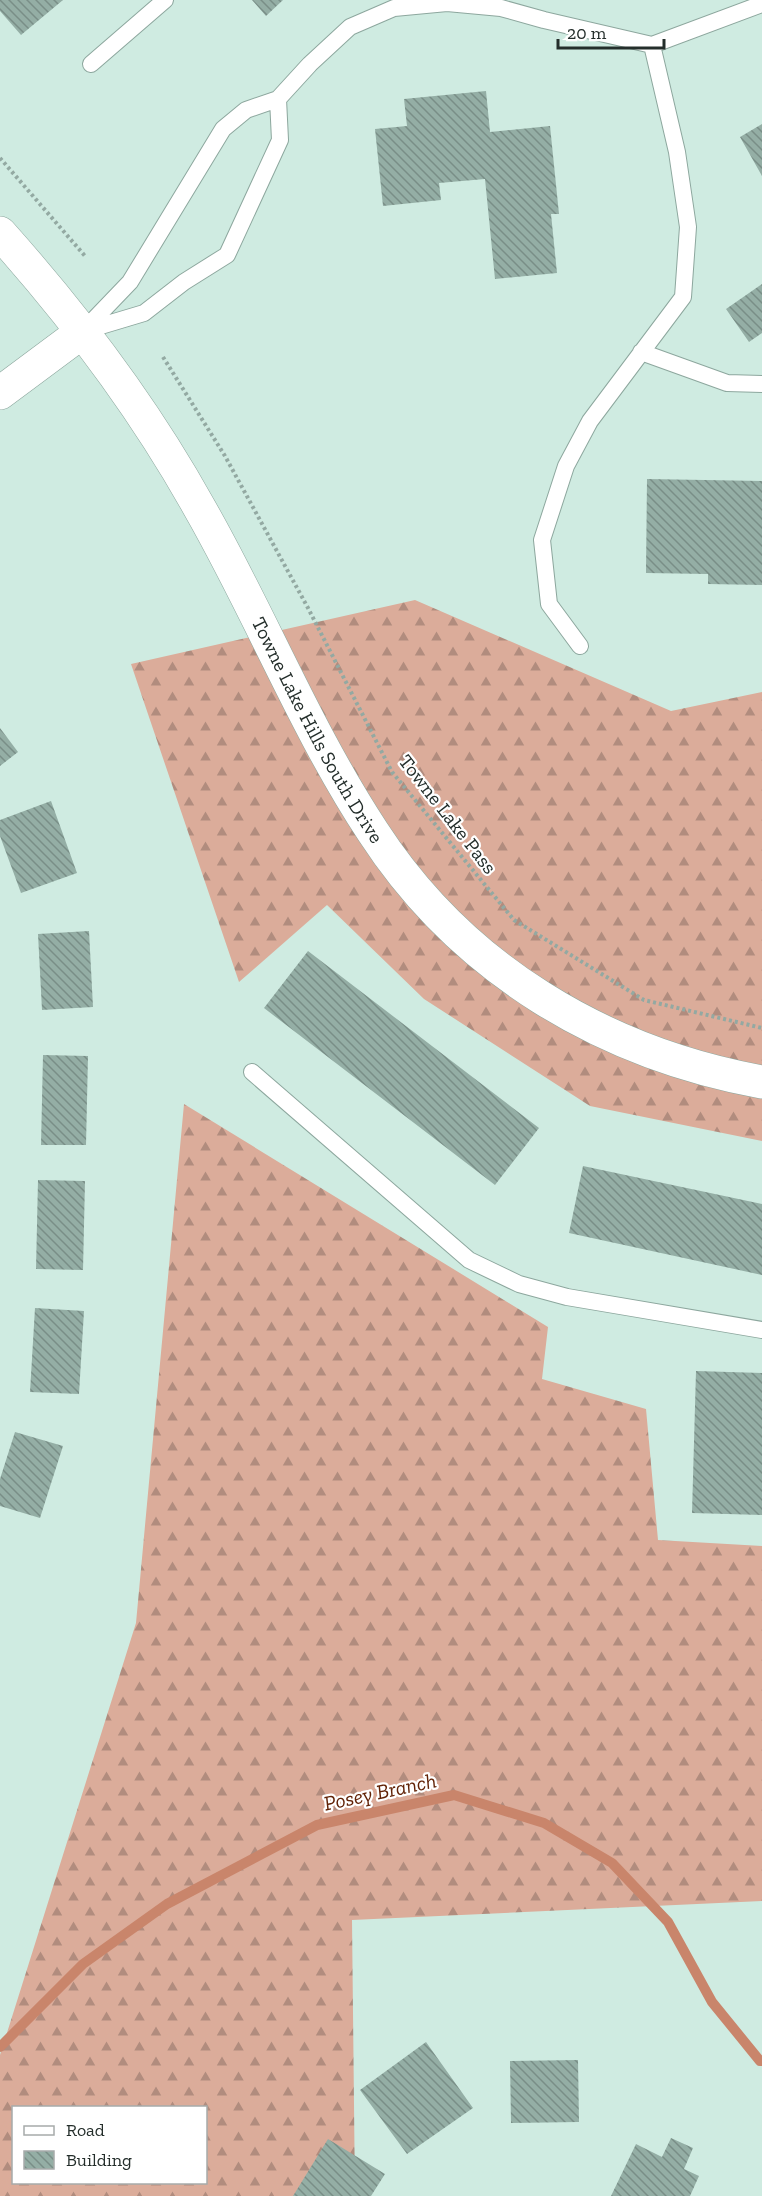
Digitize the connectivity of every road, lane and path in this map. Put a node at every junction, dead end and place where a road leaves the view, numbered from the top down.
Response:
1 (165, 0) edge
2 (416, 3) edge
3 (762, 4) edge
4 (652, 45) junction
5 (91, 64) dead end
6 (278, 99) junction
7 (0, 158) edge
8 (0, 233) edge
9 (85, 256) dead end
10 (82, 332) junction
11 (641, 352) junction
12 (163, 357) dead end
13 (762, 384) edge
14 (0, 393) edge
15 (580, 646) dead end
16 (762, 1028) edge
17 (252, 1072) dead end
18 (762, 1082) edge
19 (762, 1330) edge

1 - 5 lane
2 - 4 lane
2 - 6 lane
3 - 4 lane
4 - 11 lane
6 - 10 lane
6 - 10 lane
7 - 9 path
8 - 10 street, Towne Lake Hills South Drive
10 - 14 street
10 - 18 street, Towne Lake Hills South Drive
11 - 13 lane
11 - 15 lane
12 - 16 path, Towne Lake Pass
17 - 19 lane

